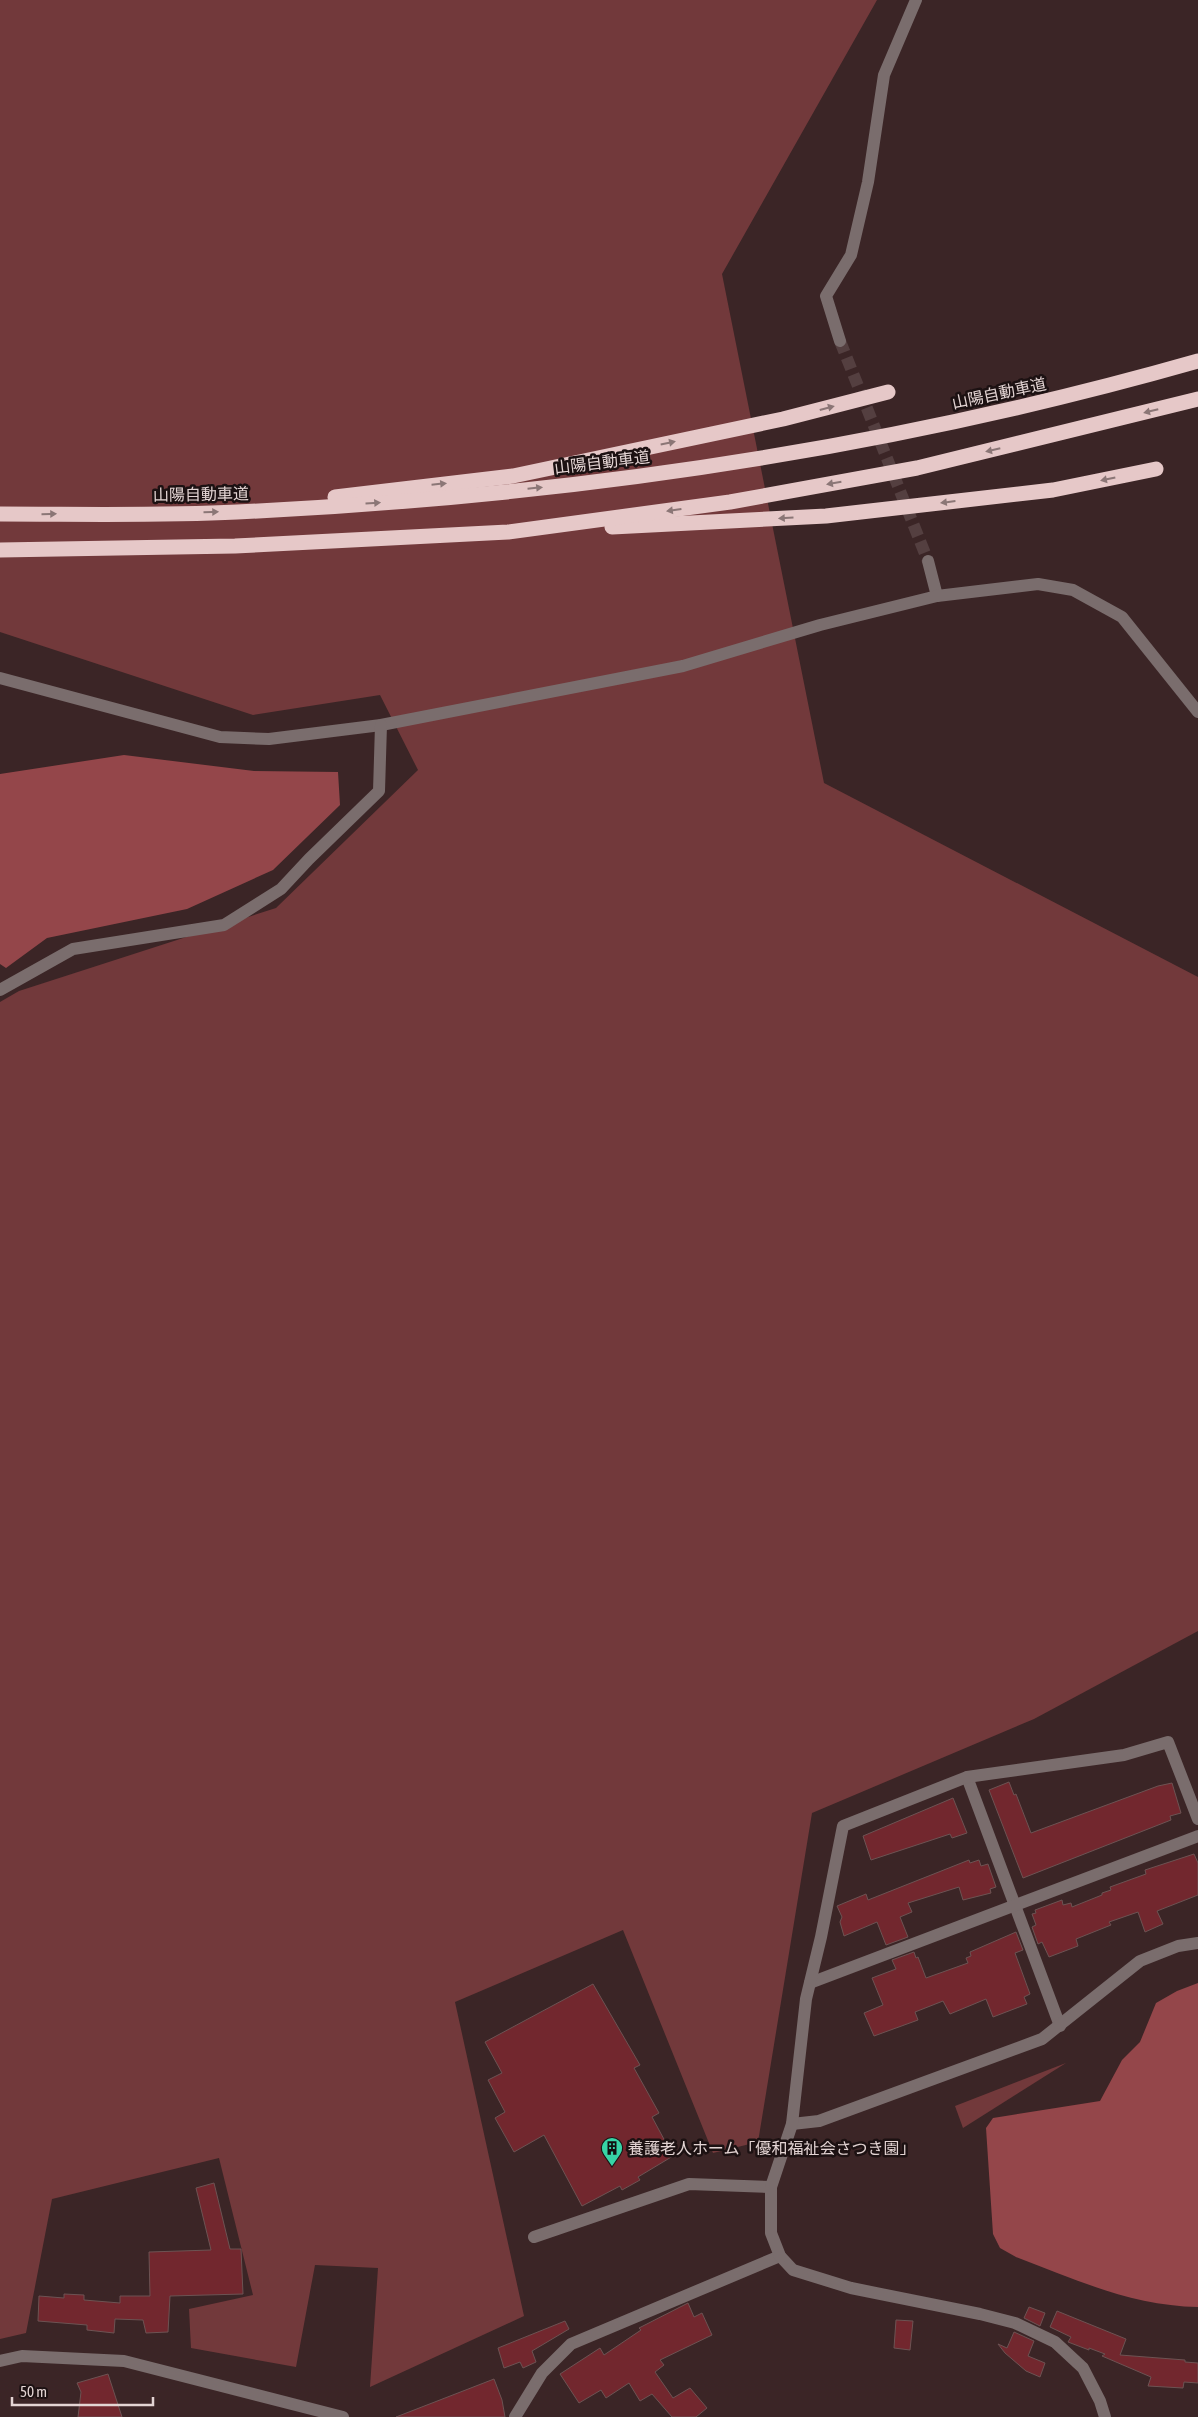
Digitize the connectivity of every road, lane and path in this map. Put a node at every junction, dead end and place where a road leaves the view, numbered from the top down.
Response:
1 (916, 0) edge
2 (840, 340) tunnel mouth
3 (1198, 361) edge
4 (888, 392) dead end
5 (1198, 399) edge
6 (1156, 469) dead end
7 (235, 512) junction
8 (0, 514) edge
9 (508, 532) junction
10 (0, 550) edge
11 (928, 561) tunnel mouth
12 (937, 596) junction
13 (0, 678) edge
14 (1198, 712) edge
15 (381, 725) junction
16 (0, 990) edge
17 (967, 1777) junction
18 (1198, 1818) edge
19 (1198, 1836) edge
20 (1016, 1907) junction
21 (1198, 1943) edge
22 (810, 1983) junction
23 (1060, 2026) junction
24 (792, 2124) junction
25 (771, 2187) junction
26 (534, 2237) dead end
27 (780, 2256) junction
28 (0, 2361) edge
29 (522, 2414) edge
30 (343, 2417) edge
31 (1105, 2417) edge

1 - 2 street
7 -> 3 highway, 山陽自動車道
7 -> 4 highway
5 -> 9 highway
6 -> 9 highway
8 -> 7 highway, 山陽自動車道
9 - 10 highway
11 - 12 street
12 - 14 street
12 - 15 street
13 - 15 street
15 - 16 street
17 - 18 street
17 - 20 street
17 - 22 street
19 - 20 street
20 - 22 street
20 - 23 street
21 - 23 street
22 - 24 street
23 - 24 street
24 - 25 street
25 - 26 street
25 - 27 street
27 - 29 street
27 - 31 street
28 - 30 street

